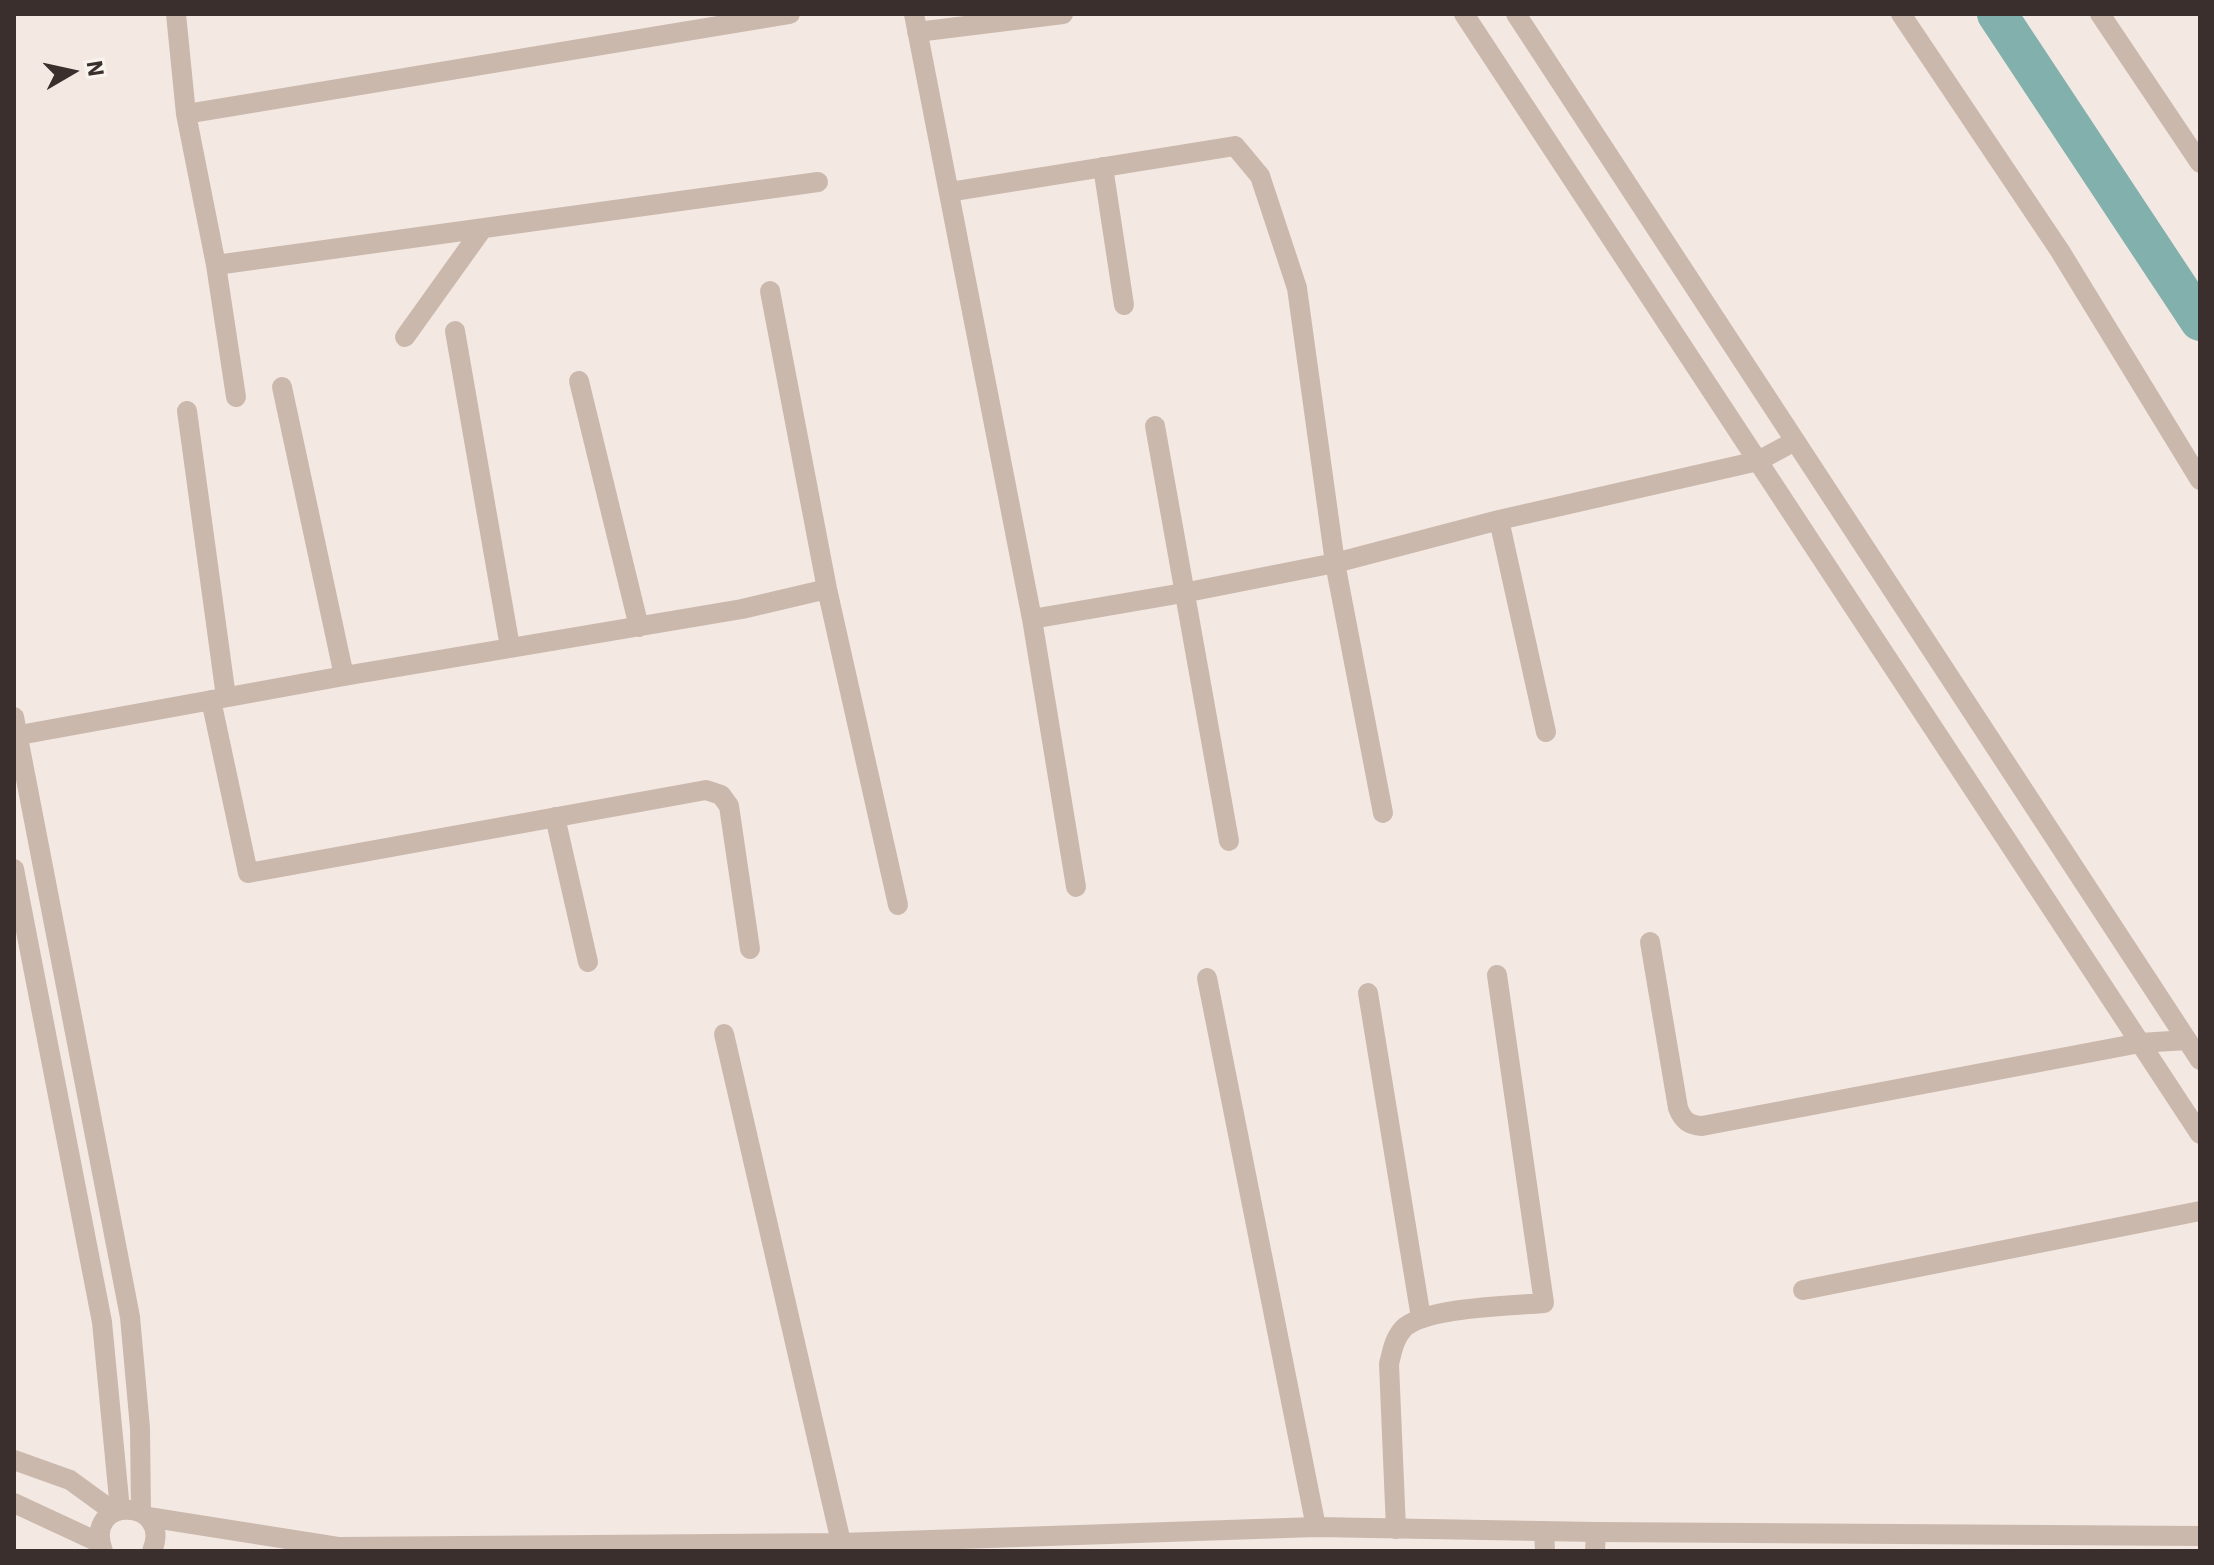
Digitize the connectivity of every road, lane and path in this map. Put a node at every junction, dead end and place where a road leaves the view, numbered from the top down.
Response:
1 (176, 14) edge
2 (790, 14) edge
3 (1063, 14) edge
4 (1464, 14) edge
5 (1516, 14) edge
6 (1901, 14) edge
7 (2100, 14) edge
8 (916, 23) edge
9 (186, 114) junction
10 (2200, 163) edge
11 (1103, 167) junction
12 (818, 182) dead end
13 (949, 192) junction
14 (483, 228) junction
15 (216, 265) junction
16 (770, 291) dead end
17 (1124, 305) dead end
18 (455, 331) dead end
19 (405, 337) dead end
20 (579, 381) dead end
21 (282, 387) dead end
22 (236, 397) dead end
23 (187, 411) dead end
24 (1155, 426) dead end
25 (1795, 441) junction
26 (1758, 461) junction
27 (2200, 480) edge
28 (1499, 520) junction
29 (1335, 563) junction
30 (827, 589) junction
31 (1183, 593) junction
32 (1032, 619) junction
33 (639, 627) junction
34 (510, 647) junction
35 (344, 676) junction
36 (218, 699) junction
37 (15, 730) edge
38 (1546, 732) dead end
39 (1383, 813) dead end
40 (555, 817) junction
41 (1229, 841) dead end
42 (14, 869) edge
43 (1076, 887) dead end
44 (17, 897) edge
45 (898, 905) dead end
46 (1650, 942) dead end
47 (750, 949) dead end
48 (588, 962) dead end
49 (1497, 975) dead end
50 (1207, 978) dead end
51 (1368, 993) dead end
52 (724, 1034) dead end
53 (2187, 1040) junction
54 (2140, 1043) junction
55 (2200, 1060) edge
56 (2200, 1134) edge
57 (2200, 1211) edge
58 (1803, 1290) dead end
59 (1421, 1318) junction
60 (14, 1460) edge
61 (14, 1503) edge
62 (117, 1511) junction
63 (145, 1515) junction
64 (1316, 1527) junction
65 (1396, 1529) junction
66 (2200, 1536) edge
67 (1544, 1541) edge
68 (1596, 1542) edge
69 (101, 1547) edge
70 (842, 1547) edge
71 (152, 1551) edge

1 - 9 street
2 - 9 street
3 - 8 street
4 - 26 street
5 - 25 street
6 - 27 street
7 - 10 street
8 - 13 street
9 - 15 street
11 - 13 street
11 - 17 street
11 - 29 street
12 - 14 street
13 - 32 street
14 - 15 street
14 - 19 street
15 - 22 street
16 - 30 street
18 - 34 street
20 - 33 street
21 - 35 street
23 - 36 street
24 - 31 street
25 - 26 street
25 - 53 street
26 - 28 street
26 - 54 street
28 - 29 street
28 - 38 street
29 - 31 street
29 - 39 street
30 - 33 street
30 - 45 street
31 - 32 street
31 - 41 street
32 - 43 street
33 - 34 street
34 - 35 street
35 - 36 street
36 - 37 street
36 - 40 street
37 - 63 street
40 - 47 street
40 - 48 street
42 - 44 street
44 - 62 street
46 - 54 street
49 - 59 street
50 - 64 street
51 - 59 street
52 - 70 street
53 - 54 street
53 - 55 street
54 - 56 street
57 - 58 street
59 - 65 street
60 - 62 street
61 - 69 street
62 - 63 street
62 - 69 street
63 - 70 street
63 - 71 street
64 - 65 street
64 - 70 street
65 - 67 street
66 - 68 street
67 - 68 street

